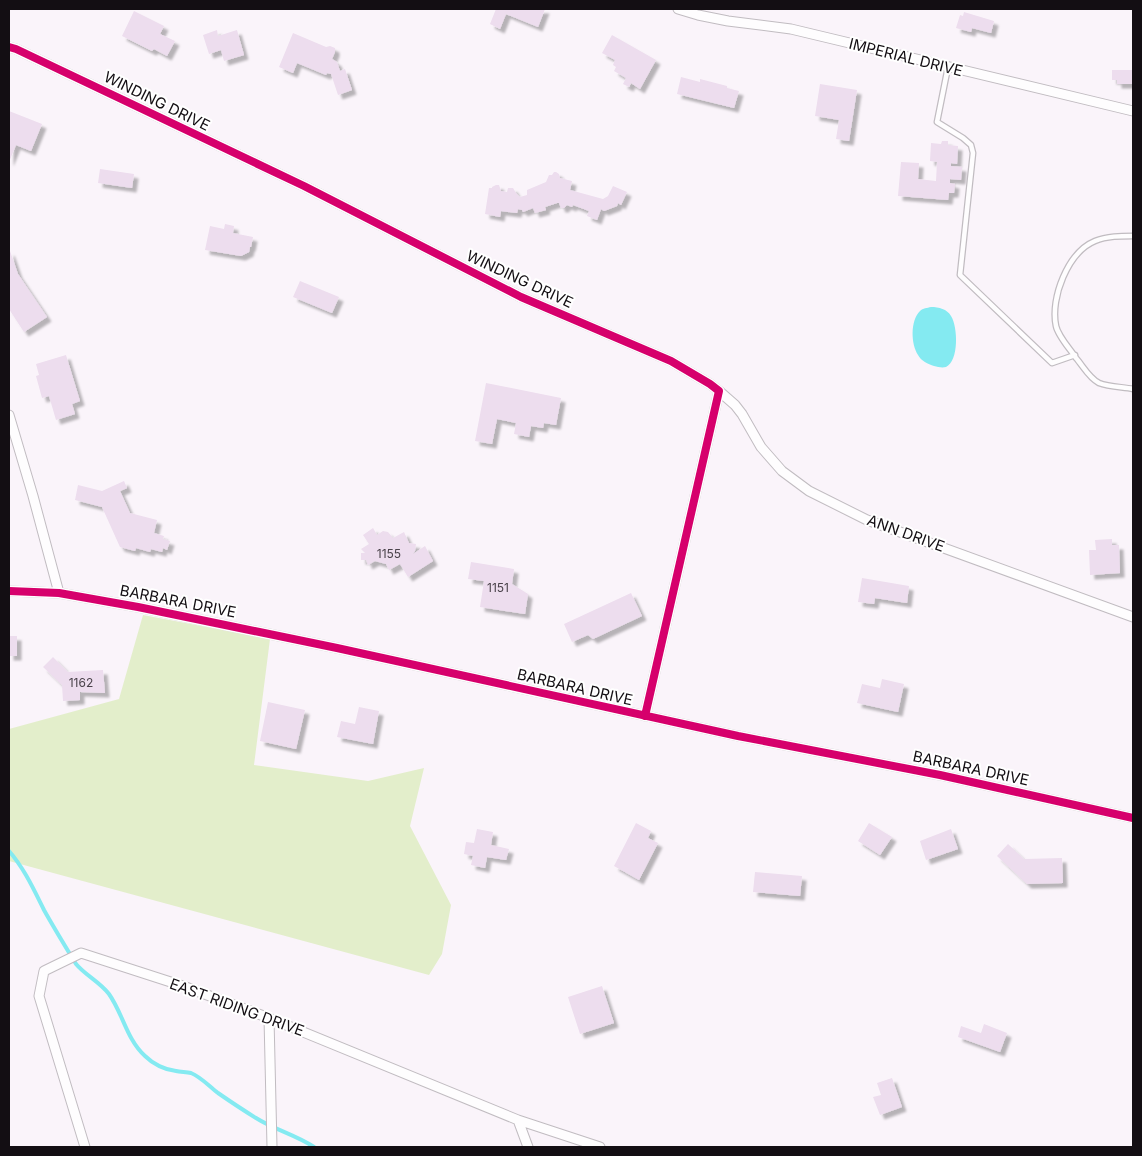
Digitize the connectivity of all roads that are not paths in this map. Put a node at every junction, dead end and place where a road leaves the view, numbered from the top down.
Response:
1 (678, 9) edge
2 (9, 47) edge
3 (948, 67) junction
4 (1133, 112) edge
5 (1133, 236) edge
6 (1074, 356) junction
7 (1133, 389) edge
8 (718, 391) junction
9 (9, 415) edge
10 (9, 592) edge
11 (59, 593) junction
12 (1133, 617) edge
13 (645, 716) junction
14 (1133, 818) edge
15 (269, 1018) junction
16 (518, 1120) junction
17 (85, 1147) edge
18 (272, 1147) edge
19 (528, 1147) edge
20 (600, 1147) edge

1 - 3 street, IMPERIAL DRIVE
2 - 8 street, WINDING DRIVE
3 - 4 street, IMPERIAL DRIVE
3 - 6 lane
5 - 6 lane
6 - 7 lane
8 - 12 street, ANN DRIVE
8 - 13 street
9 - 11 street
10 - 11 street, BARBARA DRIVE
11 - 13 street, BARBARA DRIVE
13 - 14 street, BARBARA DRIVE
15 - 16 street, EAST RIDING DRIVE
15 - 17 street, EAST RIDING DRIVE
15 - 18 street
16 - 19 street
16 - 20 street, EAST RIDING DRIVE

